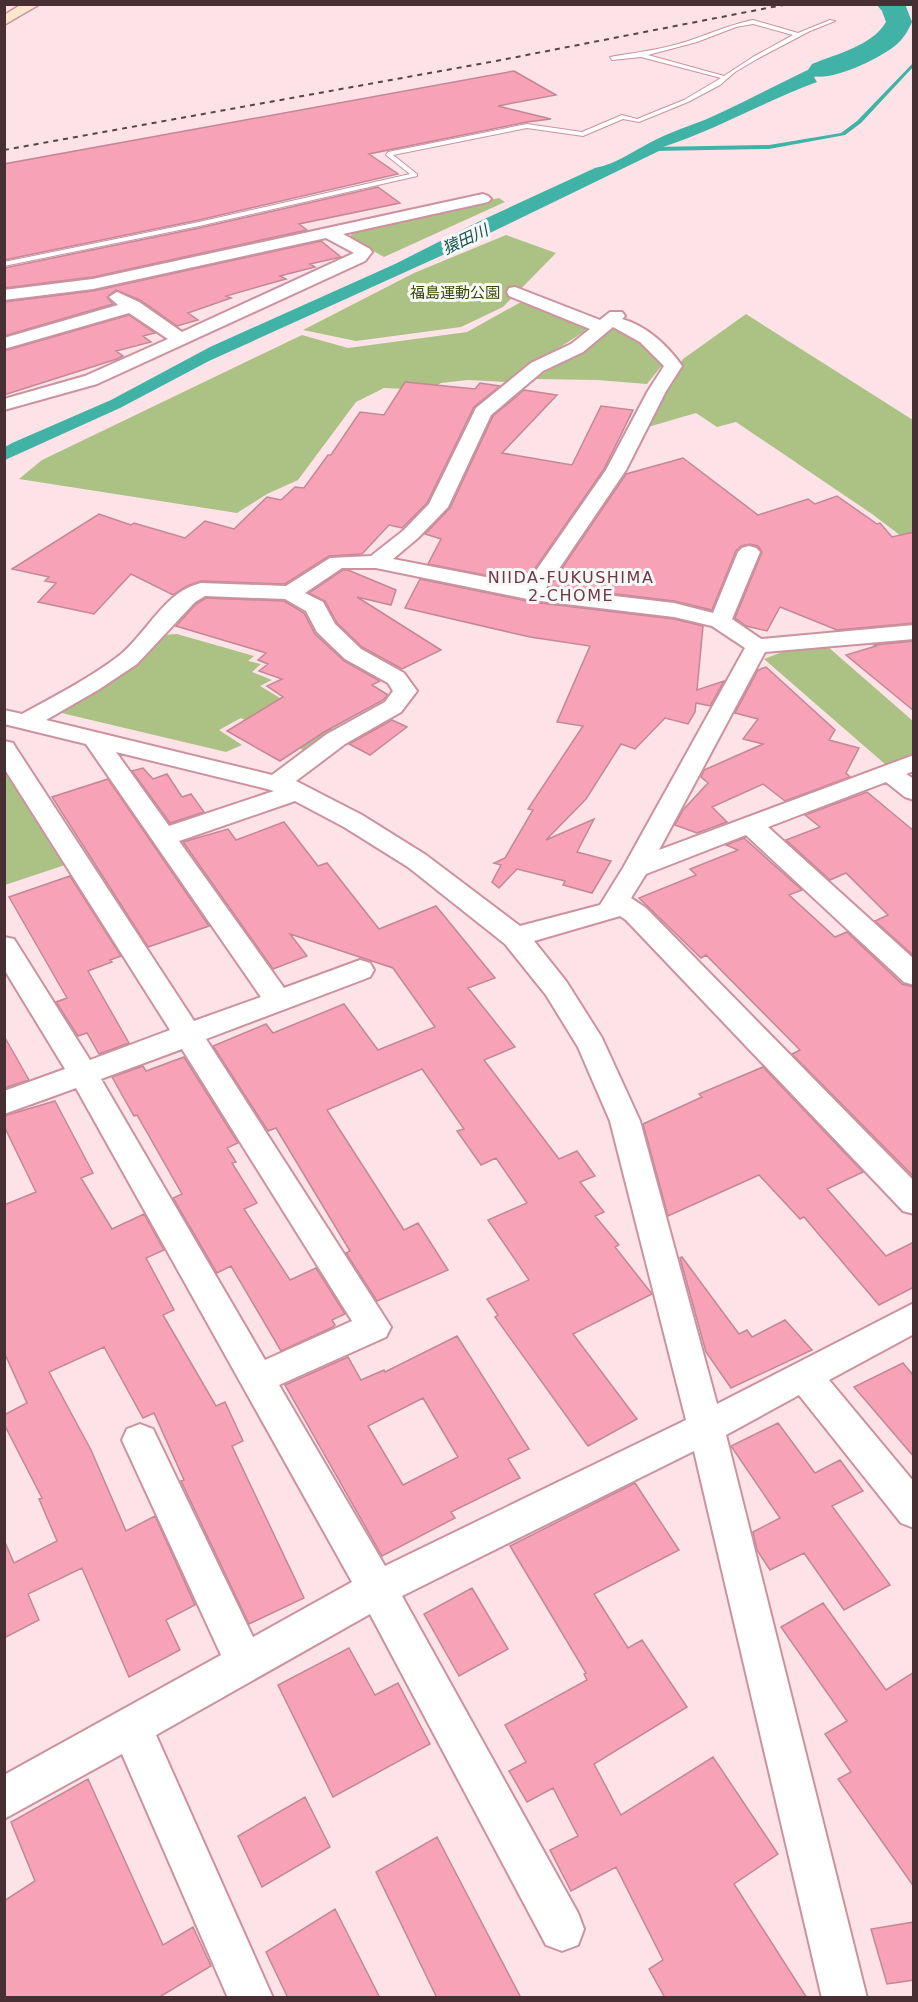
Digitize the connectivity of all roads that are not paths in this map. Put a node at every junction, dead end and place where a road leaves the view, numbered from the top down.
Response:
1 (33, 4) edge
2 (4, 21) edge
3 (832, 21) dead end
4 (798, 35) junction
5 (641, 55) junction
6 (612, 58) dead end
7 (726, 78) junction
8 (483, 199) dead end
9 (329, 233) junction
10 (4, 264) edge
11 (93, 284) junction
12 (515, 292) dead end
13 (4, 295) edge
14 (133, 306) junction
15 (610, 322) junction
16 (180, 339) junction
17 (4, 344) edge
18 (4, 405) edge
19 (749, 552) dead end
20 (376, 562) junction
21 (532, 592) junction
22 (290, 593) junction
23 (720, 621) junction
24 (914, 632) edge
25 (757, 646) junction
26 (16, 719) edge
27 (94, 738) junction
28 (4, 748) edge
29 (914, 762) edge
30 (889, 772) junction
31 (286, 788) junction
32 (914, 792) edge
33 (750, 825) junction
34 (164, 837) junction
35 (636, 868) junction
36 (615, 901) junction
37 (515, 938) junction
38 (4, 945) edge
39 (360, 970) dead end
40 (914, 975) edge
41 (278, 1000) junction
42 (188, 1035) junction
43 (83, 1073) junction
44 (4, 1103) edge
45 (914, 1202) edge
46 (914, 1317) edge
47 (804, 1375) junction
48 (257, 1378) junction
49 (706, 1428) junction
50 (140, 1440) dead end
51 (914, 1511) edge
52 (377, 1589) junction
53 (245, 1663) junction
54 (131, 1727) junction
55 (4, 1798) edge
56 (562, 1929) dead end
57 (251, 1998) edge
58 (845, 1998) edge

1 - 2 street
3 - 4 lane
4 - 5 lane
4 - 7 lane
5 - 6 lane
5 - 7 lane
7 - 10 lane
8 - 9 street
9 - 11 street
9 - 16 street
11 - 13 street
11 - 14 street
12 - 15 street
14 - 16 street
14 - 17 street
15 - 20 street
15 - 21 street
16 - 18 street
19 - 23 street
20 - 21 street
20 - 22 street
21 - 23 street
22 - 26 street
22 - 31 street
23 - 25 street
24 - 25 street
25 - 35 street
26 - 27 street
27 - 31 street
27 - 34 street
28 - 42 street
29 - 30 street
30 - 32 street
30 - 33 street
31 - 34 street
31 - 37 street
33 - 35 street
33 - 40 street
34 - 41 street
35 - 36 street
36 - 37 street
36 - 45 street
37 - 49 street
38 - 43 street
39 - 41 street
41 - 42 street
42 - 43 street
42 - 48 street
43 - 44 street
43 - 48 street
46 - 47 street
47 - 49 street
47 - 51 street
48 - 52 street
49 - 52 street
49 - 58 street
50 - 53 street
52 - 53 street
52 - 56 street
53 - 54 street
54 - 55 street
54 - 57 street

